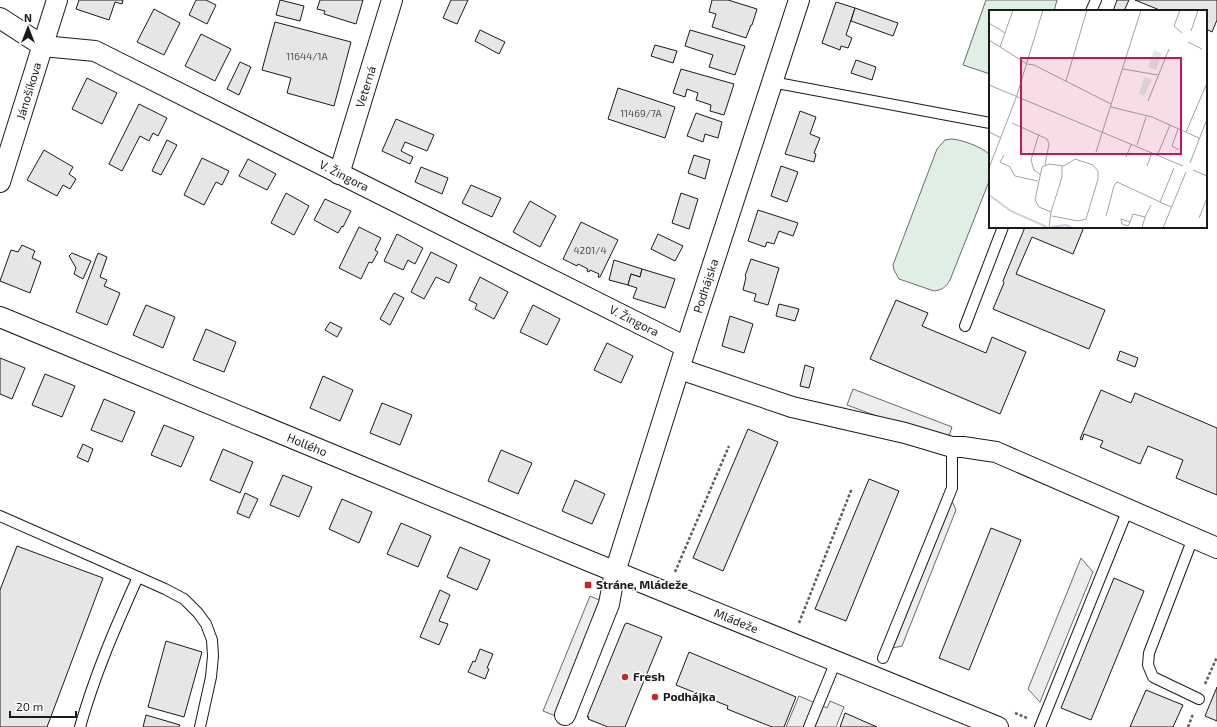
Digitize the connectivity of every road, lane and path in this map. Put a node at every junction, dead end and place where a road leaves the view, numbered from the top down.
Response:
1 (57, 0) edge
2 (392, 0) edge
3 (799, 0) edge
4 (1096, 0) edge
5 (1091, 10) edge
6 (0, 18) edge
7 (43, 46) junction
8 (772, 82) junction
9 (989, 123) edge
10 (339, 174) junction
11 (0, 182) edge
12 (1003, 228) edge
13 (0, 317) edge
14 (965, 326) dead end
15 (686, 347) junction
16 (680, 369) junction
17 (729, 446) dead end
18 (952, 447) junction
19 (852, 488) dead end
20 (1128, 509) junction
21 (0, 516) edge
22 (1193, 538) junction
23 (1217, 548) edge
24 (615, 572) junction
25 (675, 572) dead end
26 (138, 577) junction
27 (799, 623) dead end
28 (883, 658) dead end
29 (836, 661) junction
30 (1199, 699) dead end
31 (565, 715) dead end
32 (994, 726) edge
33 (80, 727) edge
34 (200, 727) edge
35 (810, 727) edge
36 (1040, 727) edge

1 - 7 street, Jánošíkova
2 - 10 street, Veterná
3 - 8 street, Podhájska
4 - 5 lane
6 - 7 street, V. Žingora
7 - 10 street, V. Žingora
7 - 11 street, Jánošíkova
8 - 9 lane
8 - 15 street, Podhájska
10 - 15 street, V. Žingora
12 - 14 lane
13 - 24 street, Hollého
15 - 16 street, Podhájska
16 - 18 street
16 - 24 street, Podhájska
17 - 25 path
18 - 20 street
18 - 28 lane
19 - 27 path
20 - 22 street
20 - 36 lane
21 - 26 lane
22 - 23 street
22 - 30 lane
24 - 29 street, Mládeže
24 - 31 street
26 - 33 lane
26 - 34 lane
29 - 32 street, Mládeže
29 - 35 lane

